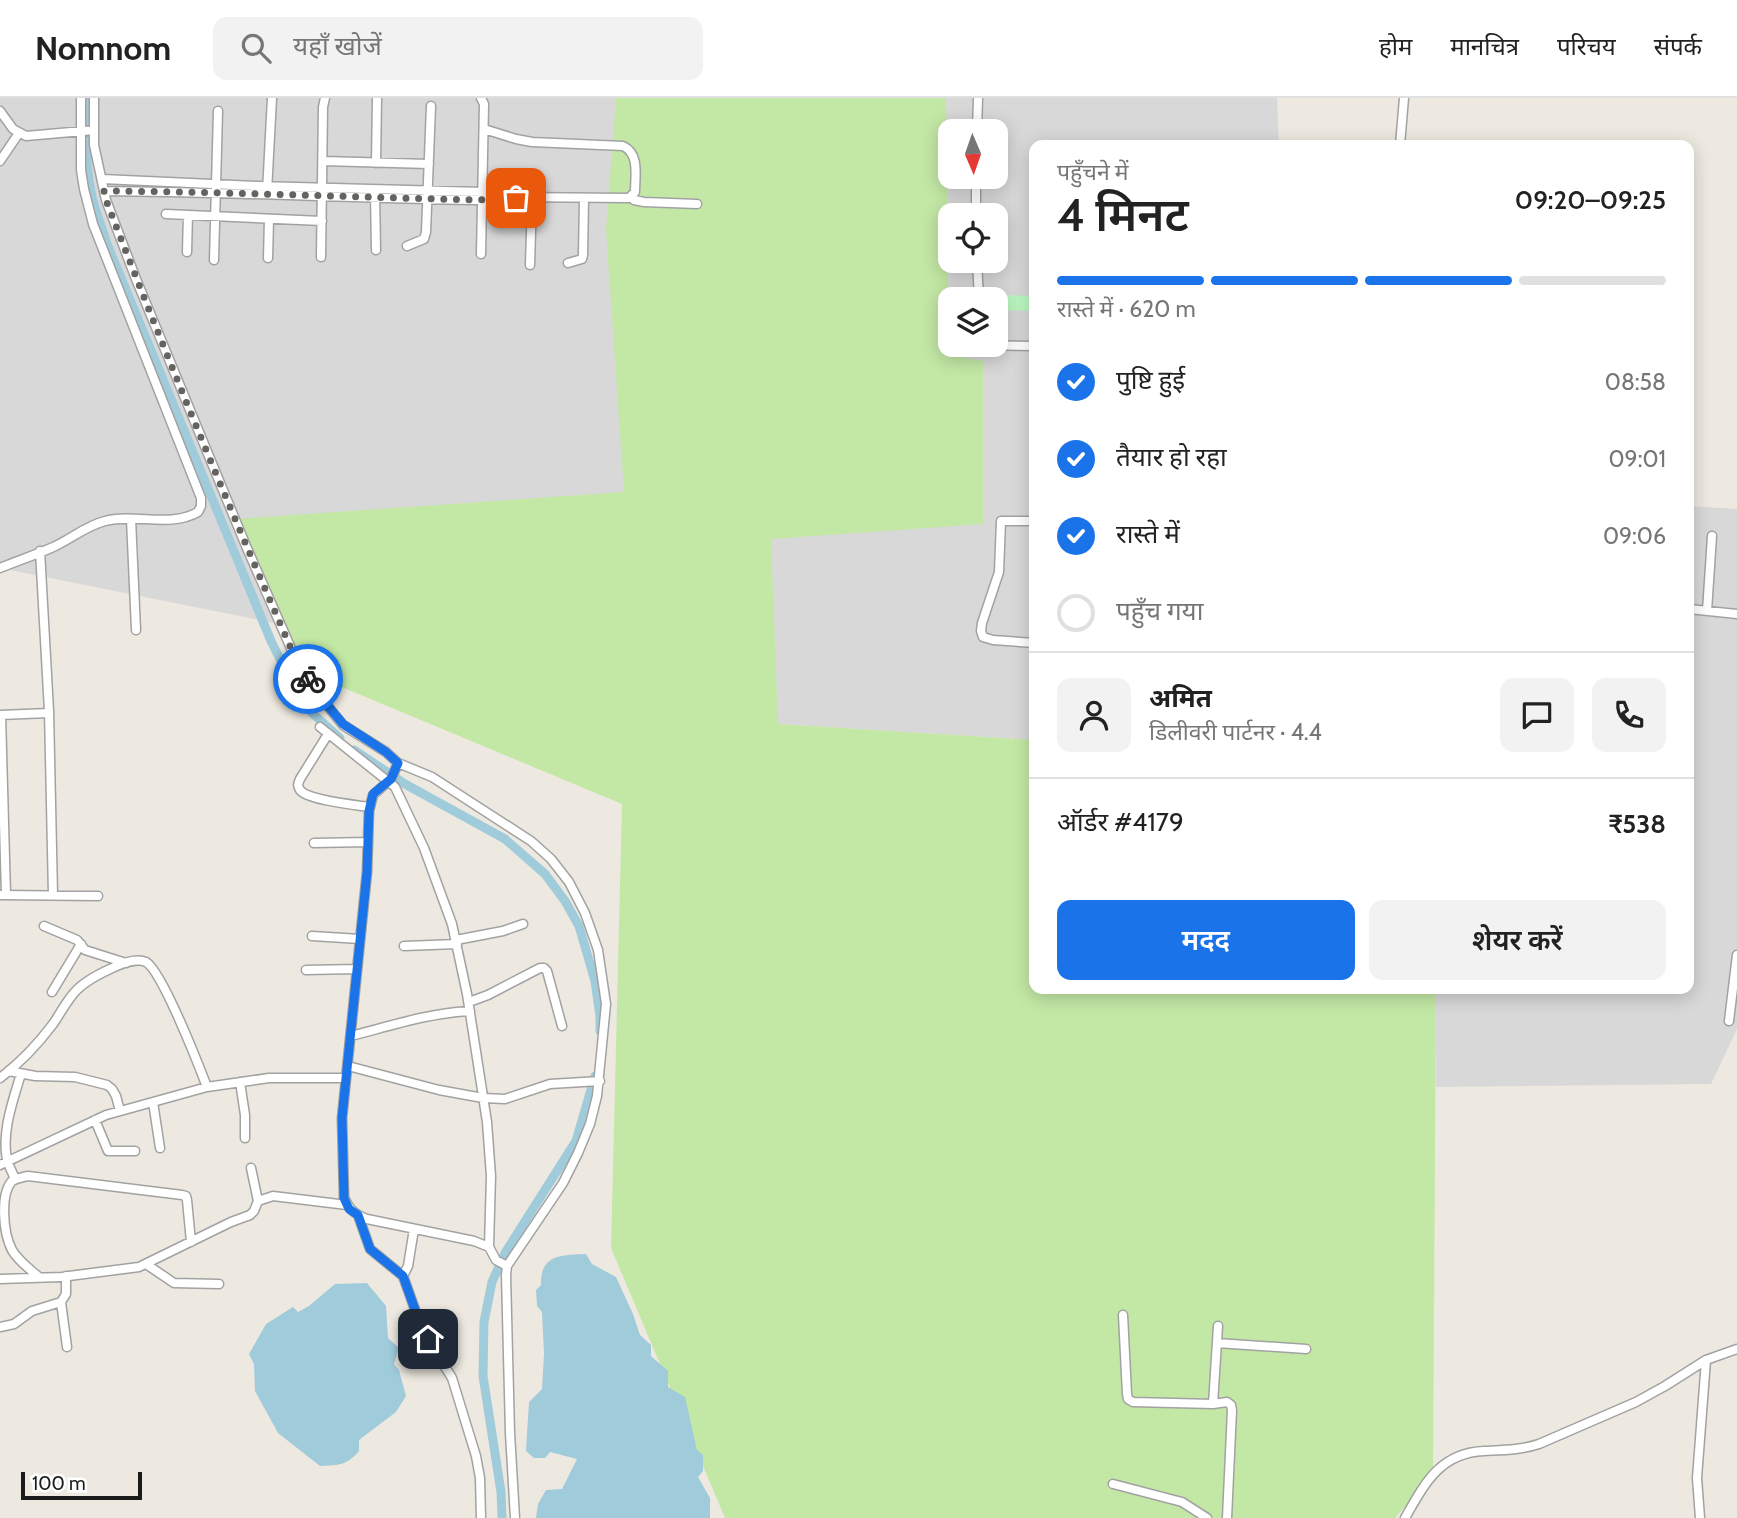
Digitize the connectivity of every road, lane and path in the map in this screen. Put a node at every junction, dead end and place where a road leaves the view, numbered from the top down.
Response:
1 (80, 98) edge
2 (93, 98) edge
3 (272, 98) edge
4 (326, 98) edge
5 (377, 98) edge
6 (481, 98) edge
7 (978, 98) edge
8 (1404, 98) edge
9 (431, 106) dead end
10 (0, 111) edge
11 (218, 111) dead end
12 (977, 119) edge
13 (484, 129) junction
14 (86, 131) junction
15 (19, 133) junction
16 (1400, 140) edge
17 (0, 161) edge
18 (323, 162) junction
19 (376, 163) junction
20 (429, 164) junction
21 (102, 179) junction
22 (323, 187) junction
23 (215, 189) junction
24 (104, 191) junction
25 (268, 191) junction
26 (375, 194) junction
27 (427, 195) junction
28 (483, 196) junction
29 (633, 196) junction
30 (323, 197) junction
31 (532, 198) junction
32 (584, 199) junction
33 (697, 204) dead end
34 (166, 214) dead end
35 (188, 215) junction
36 (215, 216) junction
37 (269, 219) junction
38 (322, 221) junction
39 (407, 246) dead end
40 (376, 250) dead end
41 (187, 252) dead end
42 (481, 254) dead end
43 (321, 257) dead end
44 (268, 258) dead end
45 (214, 260) dead end
46 (568, 263) dead end
47 (530, 265) dead end
48 (1008, 346) edge
49 (1029, 346) edge
50 (131, 519) junction
51 (1029, 521) edge
52 (1712, 536) dead end
53 (40, 551) junction
54 (0, 568) edge
55 (1694, 610) edge
56 (1707, 611) junction
57 (1737, 614) edge
58 (136, 630) dead end
59 (1029, 643) edge
60 (49, 713) junction
61 (0, 715) edge
62 (320, 727) dead end
63 (328, 734) junction
64 (398, 763) junction
65 (391, 778) junction
66 (369, 807) junction
67 (368, 842) junction
68 (314, 843) dead end
69 (3, 895) edge
70 (52, 895) junction
71 (98, 895) dead end
72 (523, 924) dead end
73 (44, 926) dead end
74 (313, 936) dead end
75 (360, 939) junction
76 (456, 942) junction
77 (81, 944) junction
78 (404, 946) dead end
79 (1737, 956) edge
80 (126, 963) junction
81 (357, 969) junction
82 (306, 970) dead end
83 (52, 992) dead end
84 (469, 1007) junction
85 (1729, 1021) dead end
86 (562, 1026) dead end
87 (351, 1036) junction
88 (348, 1066) junction
89 (9, 1071) junction
90 (21, 1074) junction
91 (0, 1077) edge
92 (346, 1077) junction
93 (240, 1082) junction
94 (595, 1082) junction
95 (207, 1087) junction
96 (483, 1098) junction
97 (153, 1102) junction
98 (120, 1111) junction
99 (95, 1120) junction
100 (245, 1138) dead end
101 (160, 1148) dead end
102 (135, 1152) dead end
103 (4, 1163) edge
104 (251, 1168) dead end
105 (15, 1179) junction
106 (2, 1198) edge
107 (258, 1201) junction
108 (347, 1205) junction
109 (358, 1215) junction
110 (414, 1229) junction
111 (191, 1242) junction
112 (489, 1247) junction
113 (146, 1264) junction
114 (502, 1264) junction
115 (66, 1276) junction
116 (403, 1276) junction
117 (40, 1278) junction
118 (0, 1279) edge
119 (219, 1284) dead end
120 (61, 1302) junction
121 (1123, 1315) dead end
122 (1217, 1326) dead end
123 (0, 1327) edge
124 (1217, 1343) junction
125 (67, 1347) dead end
126 (1306, 1349) dead end
127 (1737, 1349) edge
128 (1706, 1360) junction
129 (1213, 1404) junction
130 (1113, 1484) dead end
131 (481, 1518) edge
132 (515, 1518) edge
133 (1207, 1518) edge
134 (1227, 1518) edge
135 (1405, 1518) edge
136 (1700, 1518) edge

1 - 14 street
2 - 14 street
3 - 25 street
4 - 18 street
5 - 19 street
6 - 13 street
7 - 12 street
8 - 16 street
9 - 20 street
10 - 15 street
11 - 23 street
13 - 28 street
13 - 29 street
14 - 15 street
14 - 21 street
14 - 50 street
15 - 17 street
18 - 19 street
18 - 22 street
19 - 20 street
20 - 27 street
21 - 23 street
21 - 24 street
22 - 25 street
22 - 26 street
22 - 30 street
23 - 24 street
23 - 25 street
23 - 36 street
24 - 64 street
25 - 30 street
26 - 27 street
26 - 30 street
26 - 40 street
27 - 28 street
27 - 39 street
28 - 31 street
28 - 42 street
29 - 32 street
29 - 33 street
30 - 38 street
31 - 32 street
31 - 47 street
32 - 46 street
34 - 35 street
35 - 36 street
35 - 41 street
36 - 37 street
36 - 45 street
37 - 38 street
37 - 44 street
38 - 43 street
48 - 49 street
50 - 53 street
50 - 58 street
51 - 59 street
52 - 56 street
53 - 54 street
53 - 60 street
55 - 56 street
56 - 57 street
60 - 61 street
60 - 70 street
61 - 69 street
62 - 63 street
63 - 65 street
63 - 66 street
64 - 65 street
64 - 94 street
65 - 66 street
65 - 76 street
66 - 67 street
67 - 68 street
67 - 75 street
69 - 70 street
70 - 71 street
72 - 76 street
73 - 77 street
74 - 75 street
75 - 81 street
76 - 78 street
76 - 84 street
77 - 80 street
77 - 83 street
79 - 85 street
80 - 89 street
80 - 95 street
81 - 82 street
81 - 87 street
84 - 86 street
84 - 87 street
84 - 96 street
87 - 88 street
88 - 92 street
88 - 96 street
89 - 90 street
89 - 91 street
90 - 98 street
90 - 103 street
92 - 93 street
92 - 108 street
93 - 95 street
93 - 100 street
94 - 96 street
94 - 114 street
95 - 97 street
96 - 112 street
97 - 98 street
97 - 101 street
98 - 99 street
99 - 102 street
99 - 103 street
103 - 105 street
104 - 107 street
105 - 106 street
105 - 111 street
106 - 117 street
107 - 108 street
107 - 111 street
108 - 109 street
109 - 110 street
109 - 116 street
110 - 112 street
110 - 116 street
111 - 113 street
112 - 114 street
113 - 115 street
113 - 119 street
114 - 132 street
115 - 117 street
115 - 120 street
116 - 131 street
117 - 118 street
120 - 123 street
120 - 125 street
121 - 129 street
122 - 124 street
124 - 126 street
124 - 129 street
127 - 128 street
128 - 135 street
128 - 136 street
129 - 134 street
130 - 133 street

